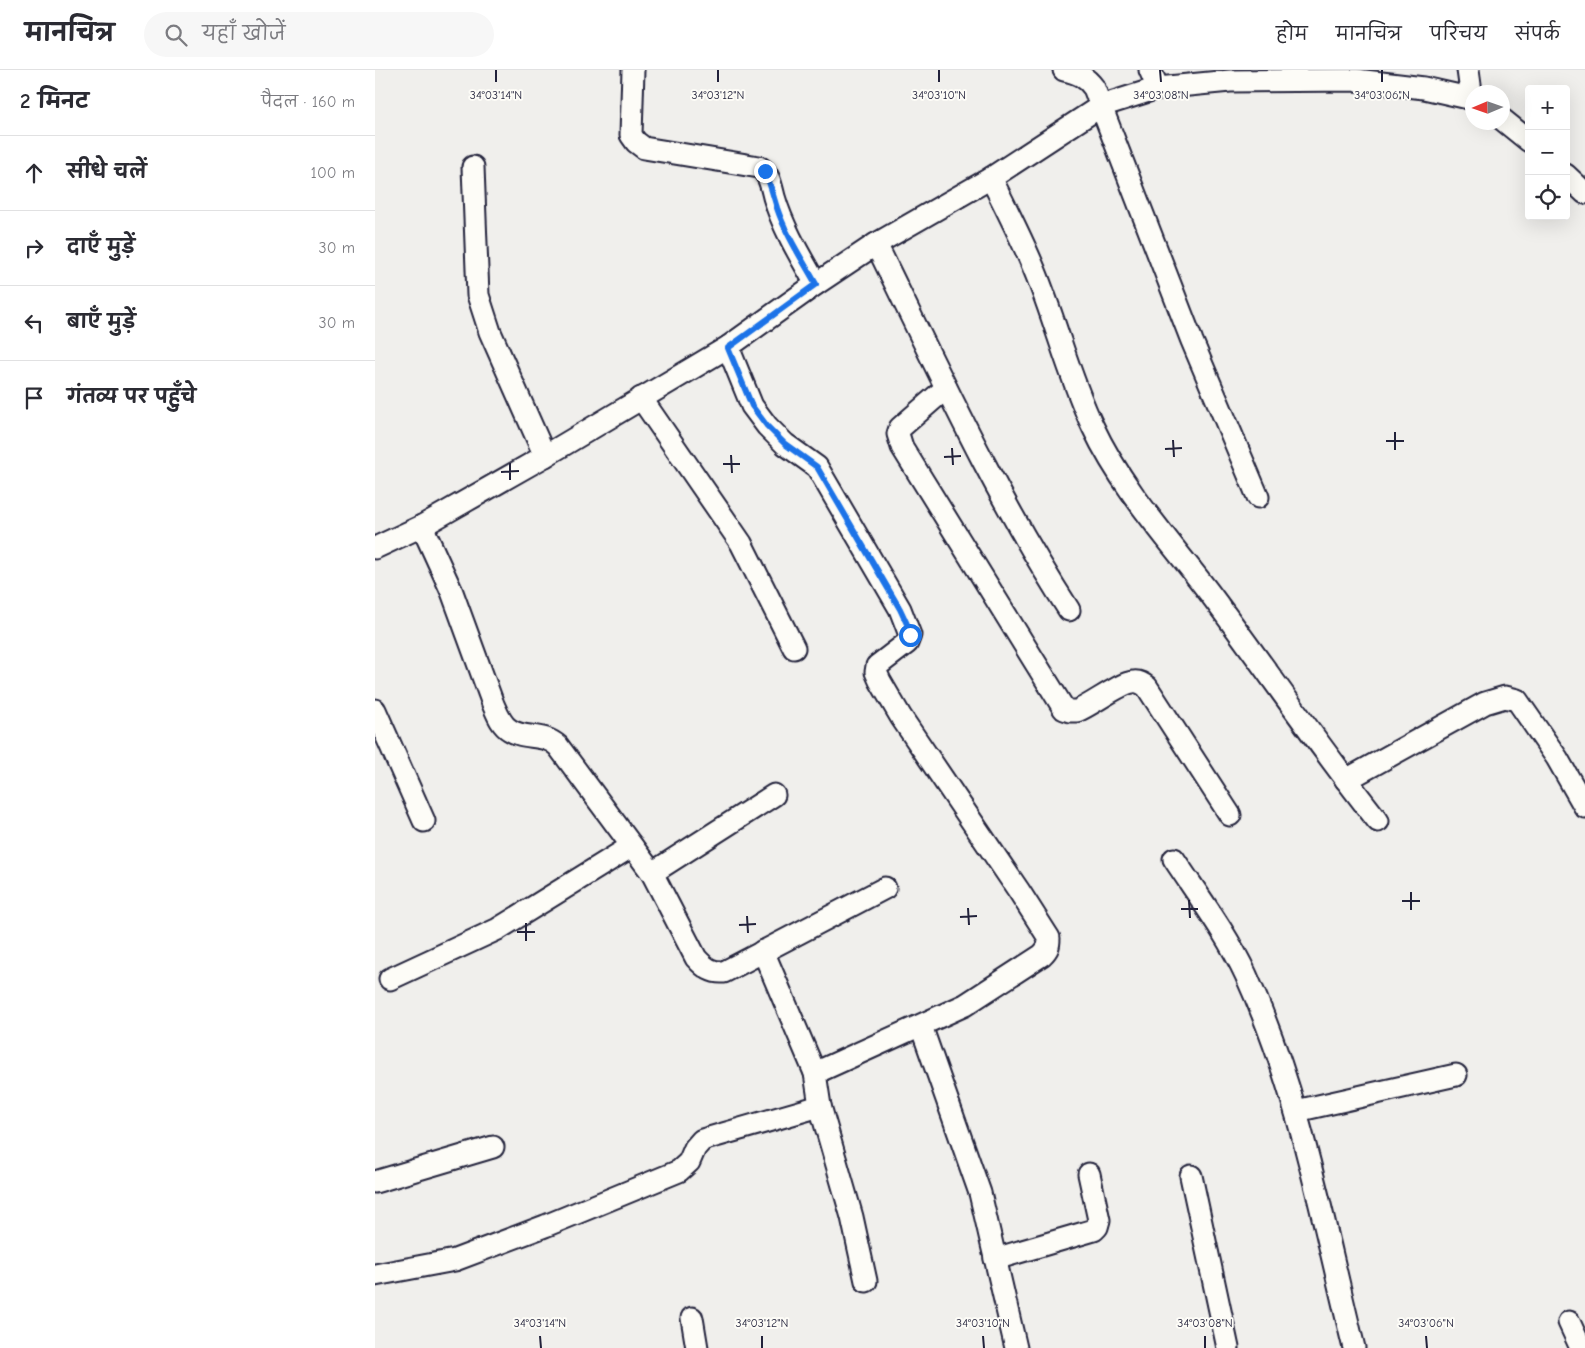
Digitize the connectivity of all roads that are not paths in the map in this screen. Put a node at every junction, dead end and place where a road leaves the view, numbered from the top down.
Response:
1 (633, 70) edge
2 (1064, 70) edge
3 (1468, 70) edge
4 (1355, 75) edge
5 (1229, 76) edge
6 (1154, 79) edge
7 (1470, 85) edge
8 (1465, 97) edge
9 (1101, 106) junction
10 (1510, 126) edge
11 (1525, 138) edge
12 (473, 167) dead end
13 (991, 178) junction
14 (1570, 180) edge
15 (1585, 193) edge
16 (876, 244) junction
17 (816, 284) junction
18 (728, 348) junction
19 (946, 388) junction
20 (641, 398) junction
21 (545, 456) junction
22 (1257, 496) dead end
23 (422, 526) junction
24 (375, 548) edge
25 (1069, 610) dead end
26 (794, 648) dead end
27 (375, 710) edge
28 (1346, 780) junction
29 (774, 795) dead end
30 (1585, 807) edge
31 (1230, 815) dead end
32 (424, 821) dead end
33 (1378, 821) dead end
34 (632, 846) junction
35 (1174, 860) dead end
36 (652, 873) junction
37 (885, 888) dead end
38 (763, 951) junction
39 (390, 979) dead end
40 (921, 1026) junction
41 (815, 1073) junction
42 (1456, 1075) dead end
43 (820, 1106) junction
44 (1296, 1111) junction
45 (493, 1147) dead end
46 (1089, 1174) dead end
47 (1191, 1176) dead end
48 (375, 1182) edge
49 (995, 1259) junction
50 (375, 1275) edge
51 (866, 1281) dead end
52 (692, 1318) dead end
53 (1569, 1322) dead end
54 (697, 1348) edge
55 (1016, 1348) edge
56 (1228, 1348) edge
57 (1354, 1348) edge
58 (1581, 1348) edge

1 - 17 street
2 - 9 street
3 - 7 street
4 - 5 street
4 - 8 street
5 - 6 street
6 - 9 street
9 - 13 street
9 - 22 street
10 - 11 street
12 - 21 street
13 - 16 street
13 - 28 street
14 - 15 street
16 - 17 street
16 - 19 street
17 - 18 street
18 - 20 street
18 - 40 street
19 - 25 street
19 - 31 street
20 - 21 street
20 - 26 street
21 - 23 street
23 - 24 street
23 - 34 street
27 - 32 street
28 - 30 street
28 - 33 street
29 - 36 street
34 - 36 street
34 - 39 street
35 - 44 street
36 - 38 street
37 - 38 street
38 - 41 street
40 - 41 street
40 - 49 street
41 - 43 street
42 - 44 street
43 - 50 street
43 - 51 street
44 - 57 street
45 - 48 street
46 - 49 street
47 - 56 street
49 - 55 street
52 - 54 street
53 - 58 street

